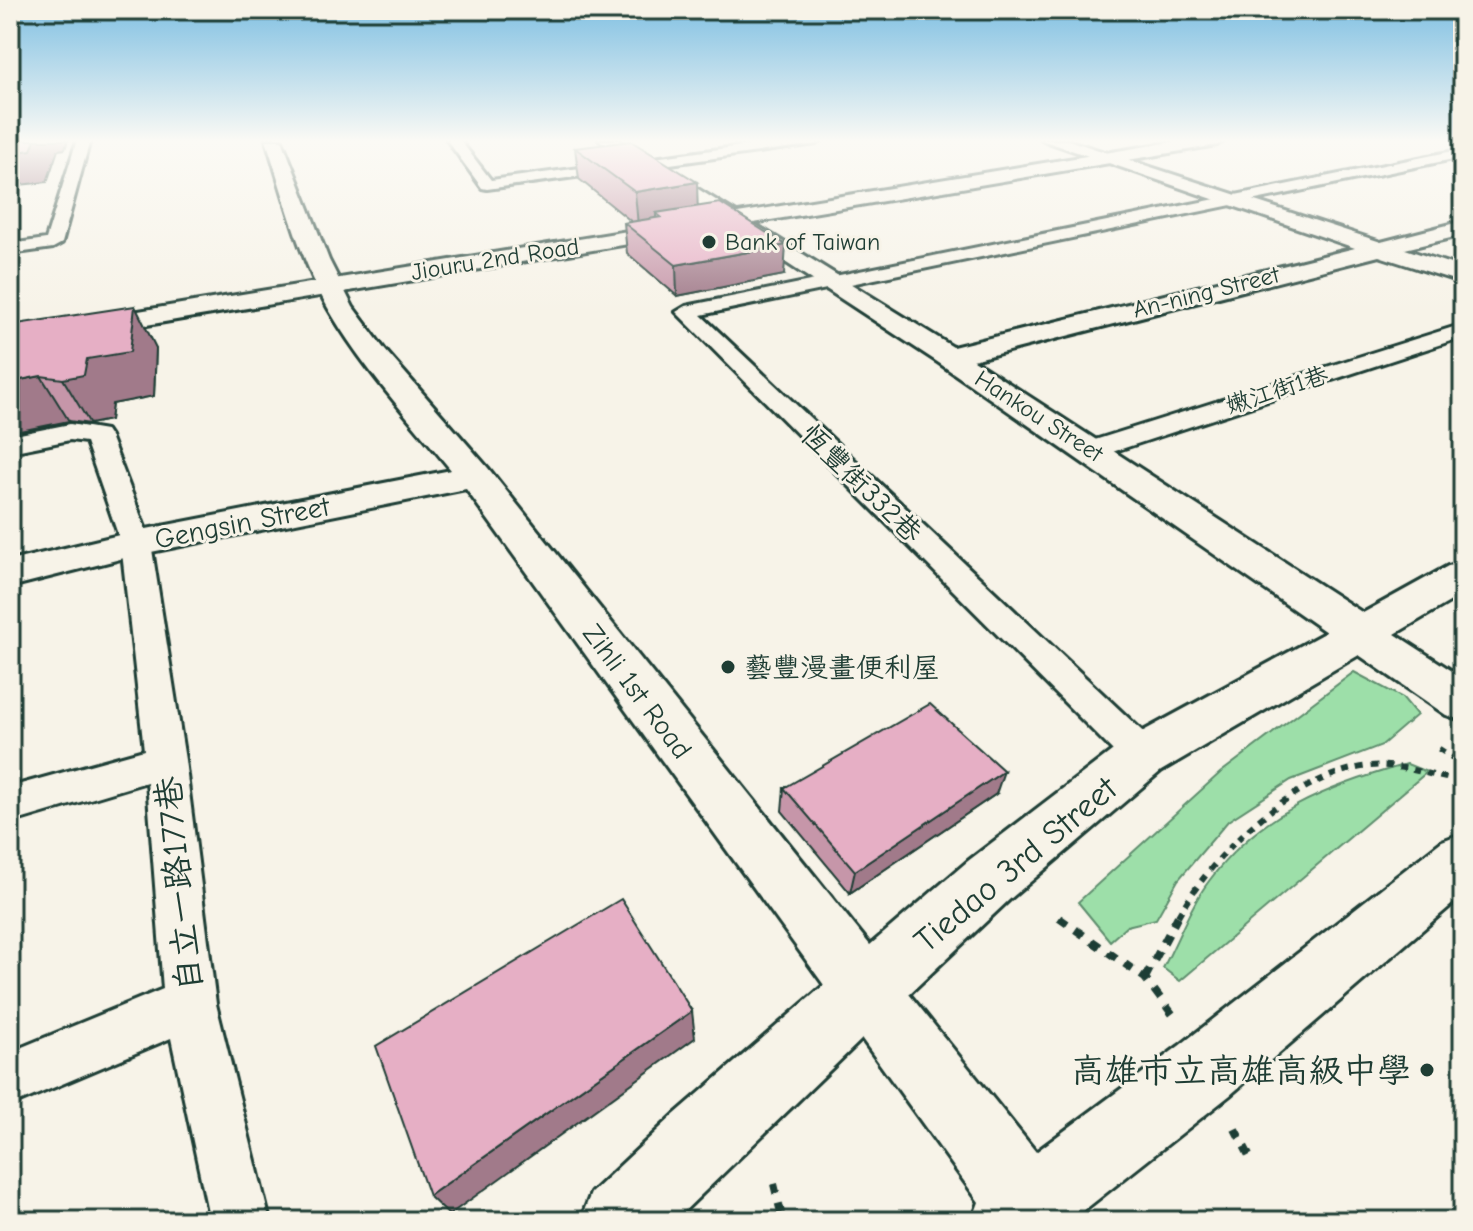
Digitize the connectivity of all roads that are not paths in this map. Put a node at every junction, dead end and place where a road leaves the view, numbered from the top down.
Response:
1 (67, 197) edge
2 (295, 197) edge
3 (695, 197) edge
4 (831, 197) edge
5 (1223, 197) edge
6 (1244, 197) edge
7 (1231, 200) junction
8 (722, 215) junction
9 (1463, 228) edge
10 (10, 249) edge
11 (1380, 249) junction
12 (1463, 276) edge
13 (326, 280) junction
14 (831, 282) junction
15 (10, 323) edge
16 (1463, 330) edge
17 (10, 340) edge
18 (949, 357) junction
19 (10, 444) edge
20 (1091, 450) junction
21 (475, 476) junction
22 (136, 543) junction
23 (10, 574) edge
24 (1463, 576) edge
25 (1360, 635) junction
26 (1463, 702) edge
27 (1143, 756) junction
28 (165, 760) junction
29 (10, 805) edge
30 (1463, 859) edge
31 (867, 992) junction
32 (190, 1004) junction
33 (10, 1079) edge
34 (1027, 1216) edge
35 (240, 1221) edge
36 (619, 1221) edge

1 - 10 lane
2 - 13 street, Zihli 1st Road
3 - 8 street, Hankou Street
4 - 8 street, Jiouru 2nd Road
5 - 7 street
6 - 7 lane
7 - 11 street
7 - 14 lane
8 - 13 street, Jiouru 2nd Road
8 - 14 street, Hankou Street
9 - 11 street, An-ning Street
11 - 12 street
11 - 18 street, An-ning Street
13 - 15 street, Jiouru 2nd Road
13 - 17 street, Jiouru 2nd Road
13 - 21 street, Zihli 1st Road
14 - 18 street, Hankou Street
14 - 27 lane, 恆豐街332巷
16 - 20 lane, 嫩江街1巷
18 - 20 street, Hankou Street
19 - 22 lane, 自立一路177巷
20 - 25 street, Hankou Street
21 - 22 street, Gengsin Street
21 - 31 street, Zihli 1st Road
22 - 23 street, Gengsin Street
22 - 28 lane, 自立一路177巷
24 - 25 street, Tiedao 3rd Street
25 - 26 street, Hankou Street
25 - 27 street, Tiedao 3rd Street
27 - 31 street, Tiedao 3rd Street
28 - 29 lane
28 - 32 lane, 自立一路177巷
30 - 34 street
31 - 34 street, Zihli 1st Road
31 - 36 street, Tiedao 3rd Street
32 - 33 lane
32 - 35 lane, 自立一路177巷

